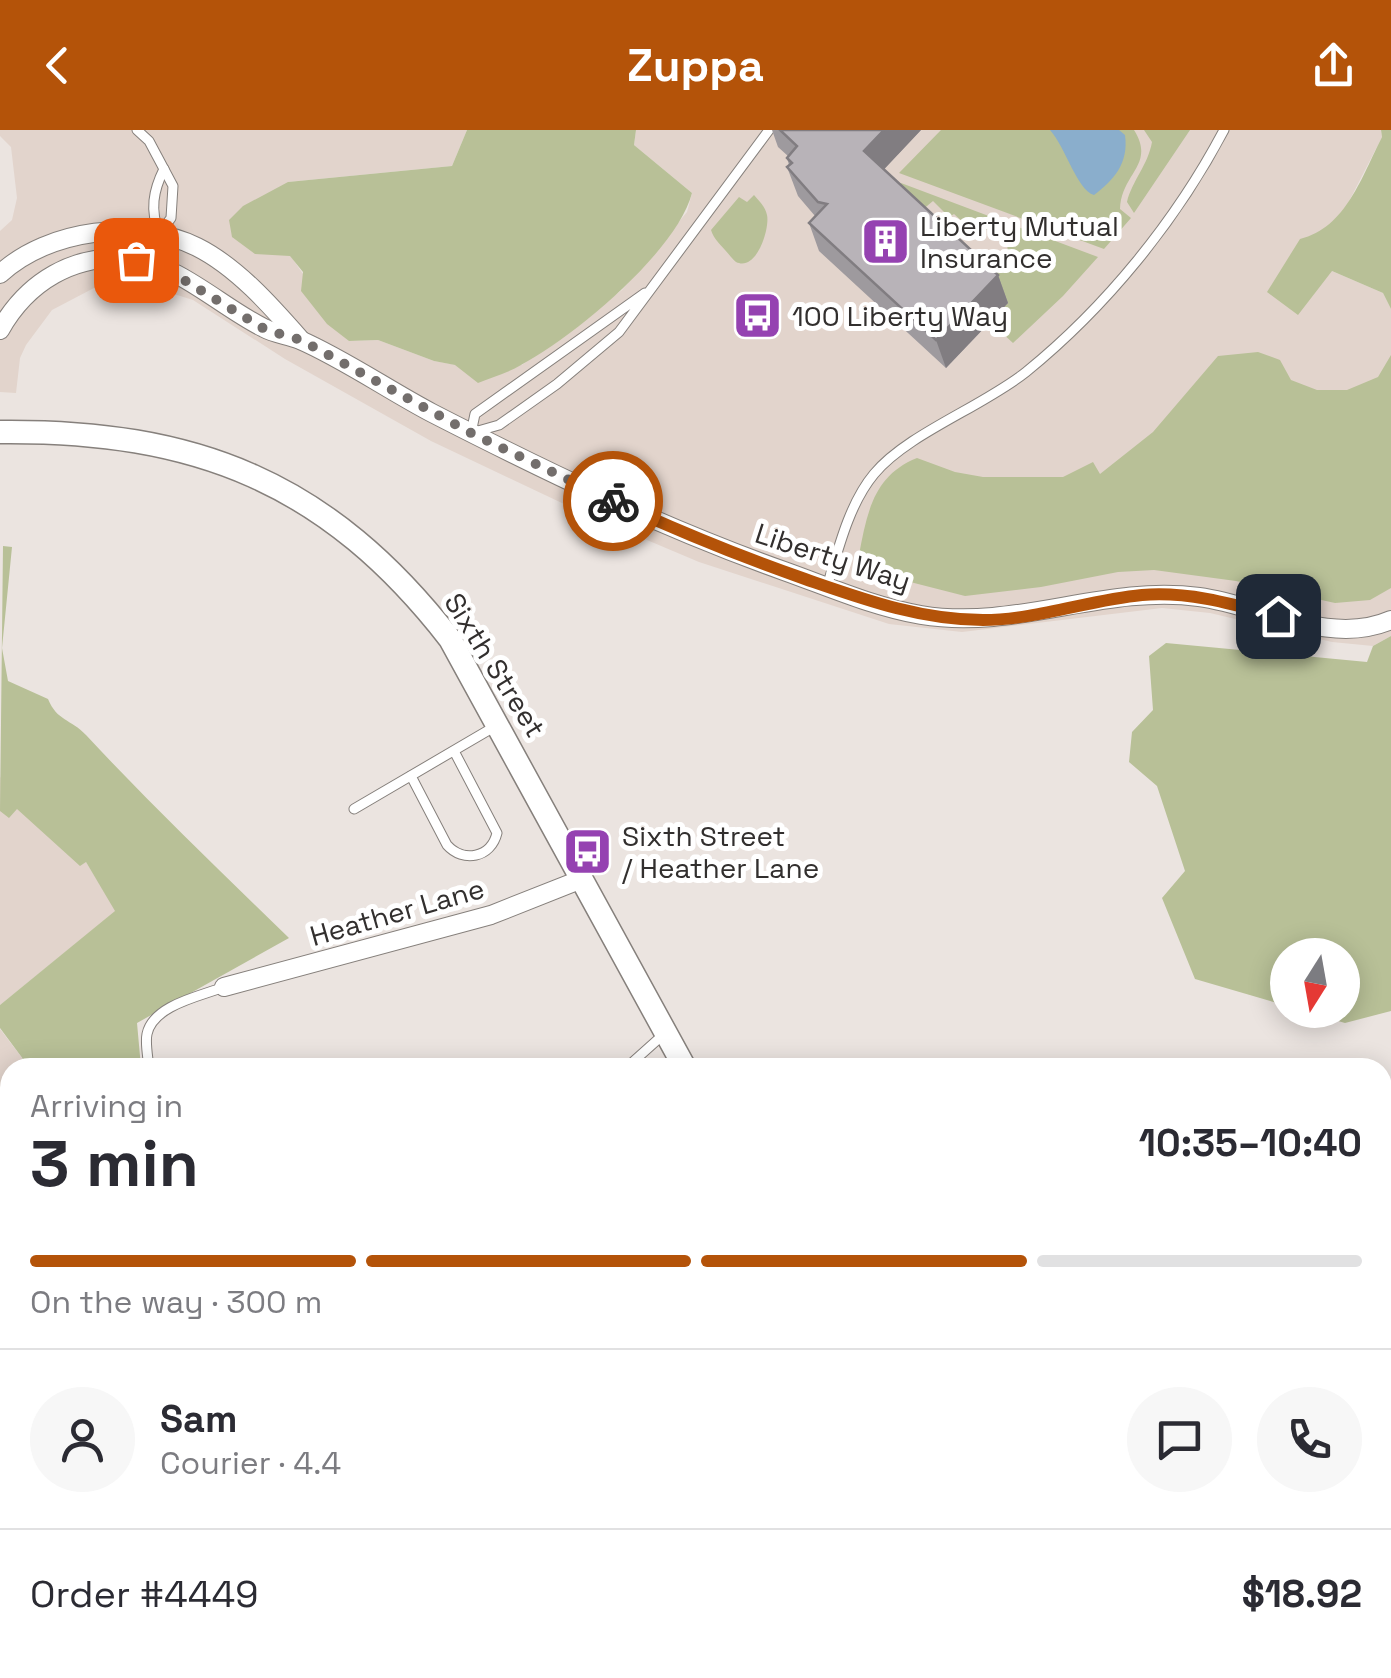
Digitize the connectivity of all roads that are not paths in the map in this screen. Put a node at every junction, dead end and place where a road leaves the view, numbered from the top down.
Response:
1 (137, 130) edge
2 (768, 130) edge
3 (1224, 130) edge
4 (164, 169) junction
5 (159, 234) junction
6 (152, 264) junction
7 (0, 274) edge
8 (645, 293) junction
9 (0, 330) edge
10 (301, 340) junction
11 (0, 432) edge
12 (471, 433) junction
13 (827, 586) junction
14 (1391, 620) edge
15 (498, 724) junction
16 (454, 750) junction
17 (411, 776) junction
18 (354, 809) dead end
19 (582, 880) junction
20 (224, 986) joint
21 (666, 1032) junction
22 (148, 1058) edge
23 (637, 1058) edge
24 (680, 1058) edge

1 - 4 lane
2 - 8 lane
3 - 13 lane
4 - 5 lane
4 - 5 lane
5 - 6 lane
5 - 7 street, Liberty Way
5 - 10 street, Liberty Way
6 - 9 street, Liberty Way
6 - 10 street, Liberty Way
8 - 12 lane
8 - 12 lane
10 - 12 street, Liberty Way
11 - 15 main road, Sixth Street
12 - 13 street, Liberty Way
13 - 14 street, Liberty Way
15 - 16 lane
15 - 19 main road, Sixth Street
16 - 17 lane
16 - 17 lane
17 - 18 lane
19 - 20 street, Heather Lane
19 - 21 main road, Sixth Street
20 - 22 lane
21 - 23 lane
21 - 24 main road, Sixth Street

